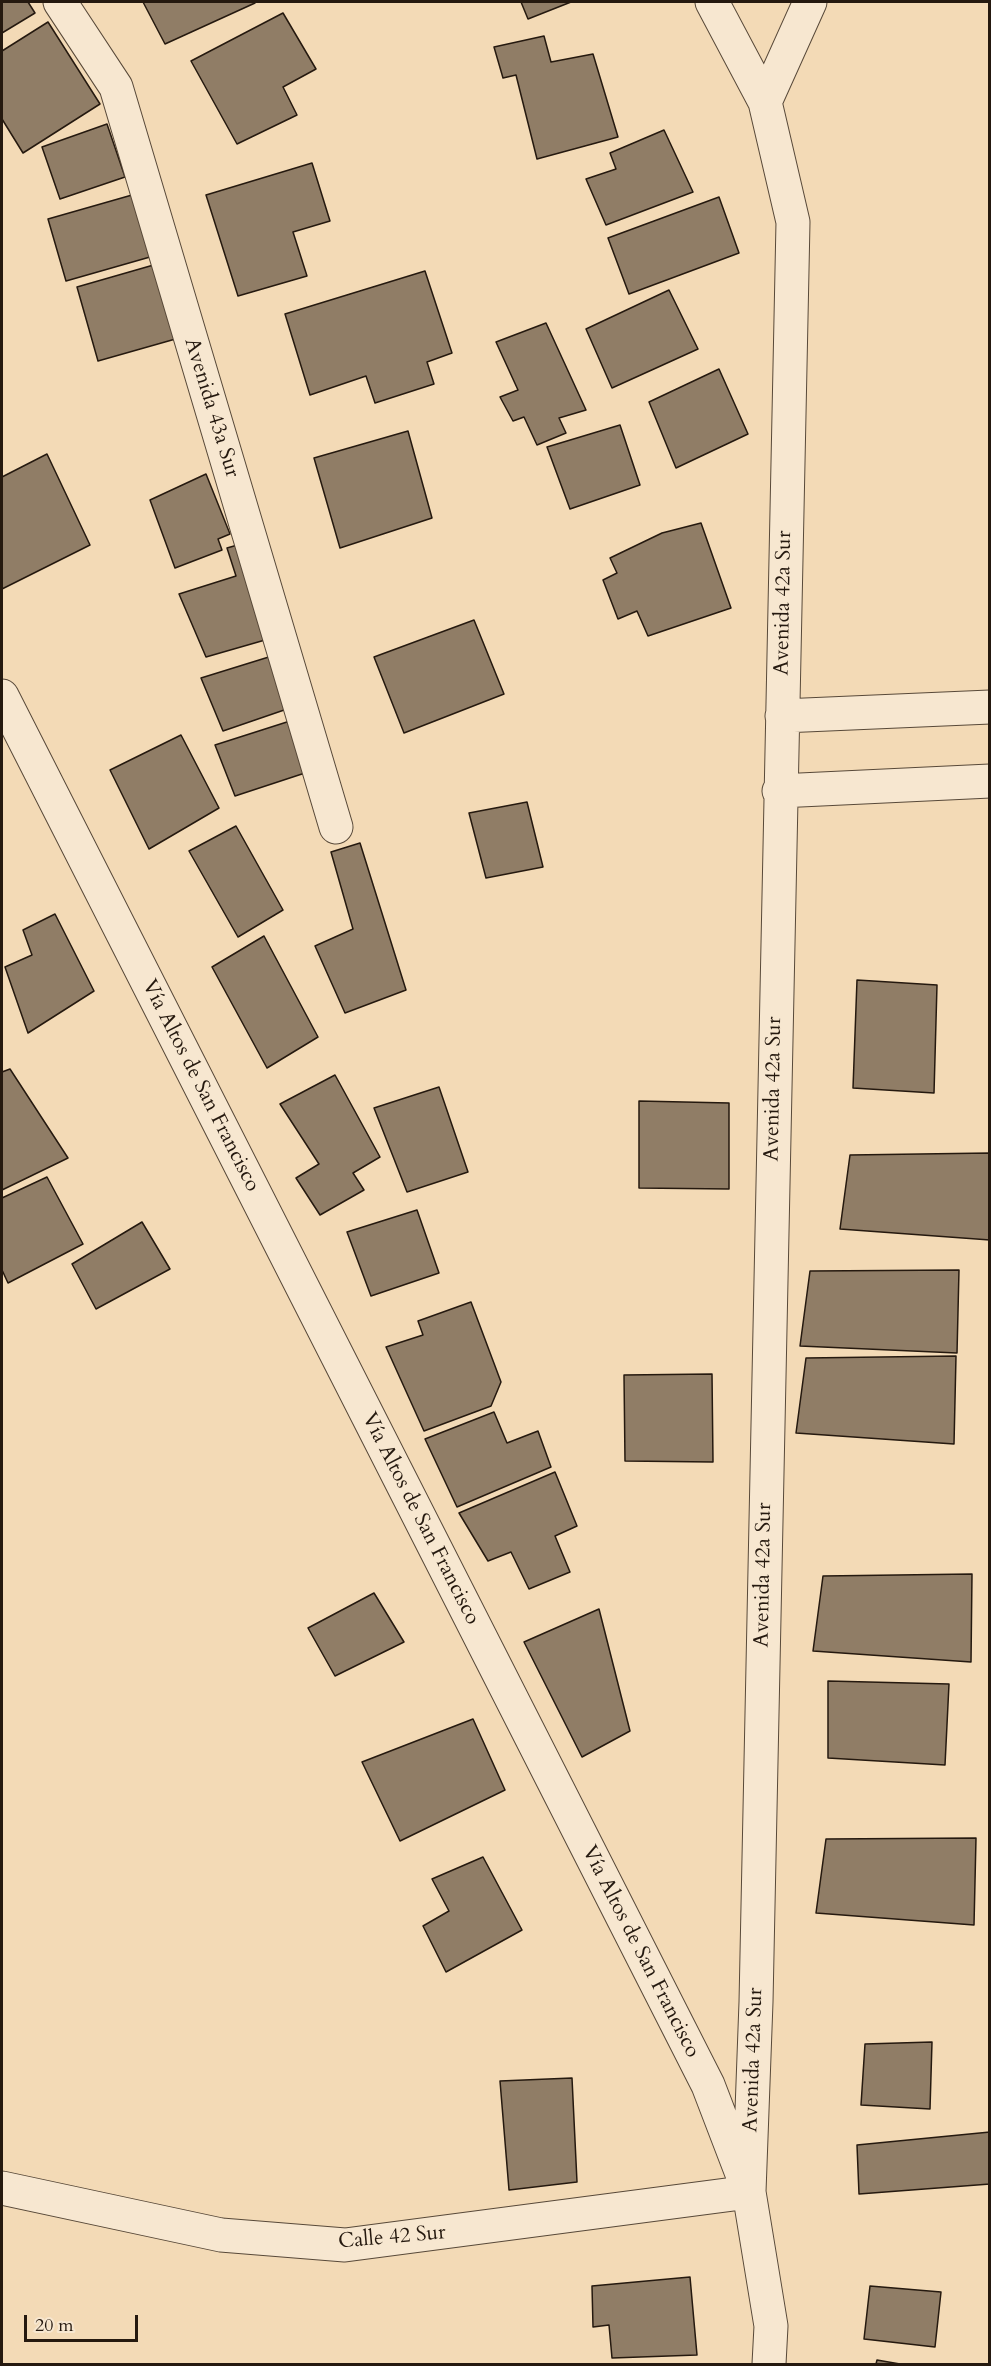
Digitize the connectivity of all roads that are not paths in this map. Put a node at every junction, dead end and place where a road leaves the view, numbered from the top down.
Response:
1 (60, 2) edge
2 (712, 2) edge
3 (810, 2) edge
4 (765, 102) junction
5 (2, 696) edge
6 (990, 707) edge
7 (782, 716) junction
8 (990, 781) edge
9 (780, 791) junction
10 (336, 827) dead end
11 (2, 2188) edge
12 (749, 2192) junction
13 (769, 2364) edge

1 - 10 street, Avenida 43a Sur
2 - 4 street, Avenida 42a Sur
3 - 4 street
4 - 7 street, Avenida 42a Sur
5 - 12 street, Vía Altos de San Francisco
6 - 7 street
7 - 9 street, Avenida 42a Sur
8 - 9 street
9 - 12 street, Avenida 42a Sur
11 - 12 street, Calle 42 Sur
12 - 13 street, Vía Altos de San Francisco

